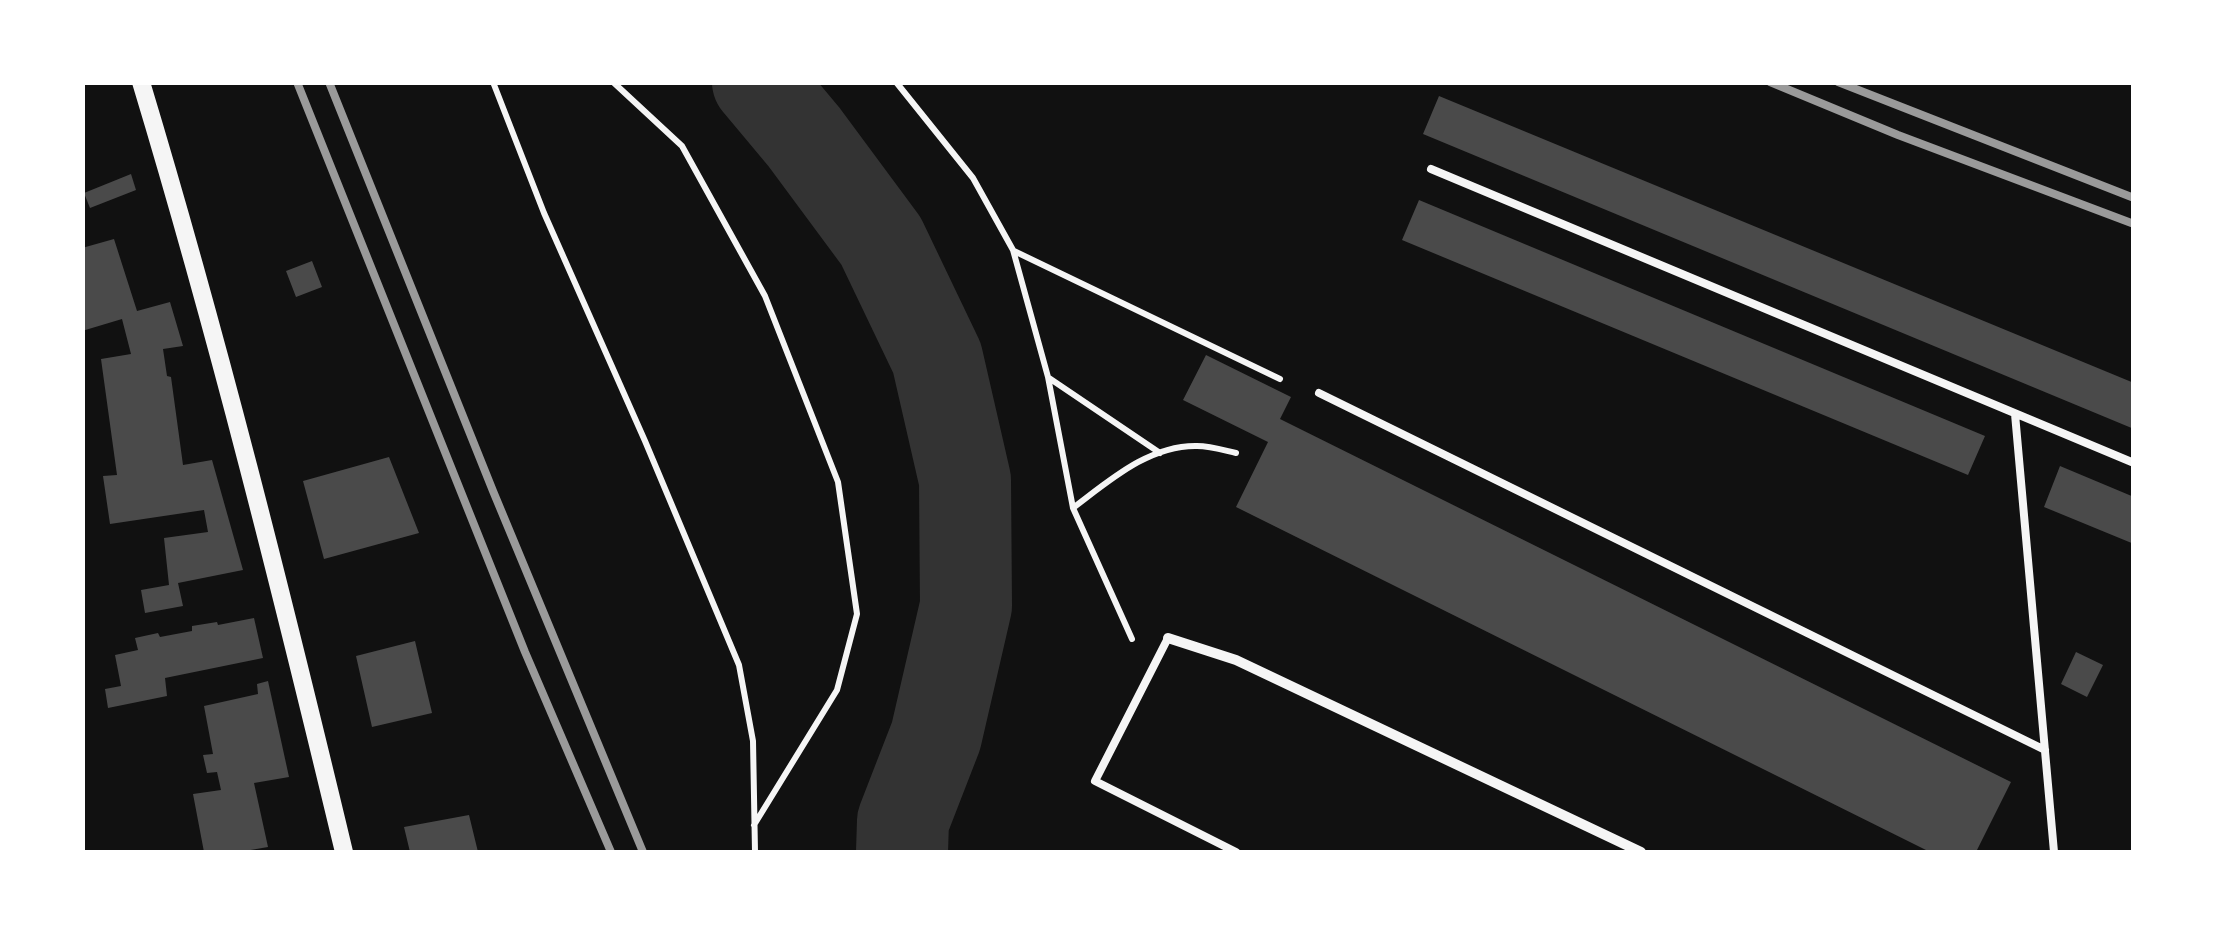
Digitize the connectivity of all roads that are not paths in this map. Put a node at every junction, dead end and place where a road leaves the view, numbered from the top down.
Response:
1 (141, 82) edge
2 (1431, 170) dead end
3 (1319, 393) dead end
4 (2015, 414) junction
5 (2134, 463) edge
6 (1168, 638) joint
7 (2045, 750) junction
8 (344, 852) edge
9 (1236, 852) edge
10 (1641, 852) edge
11 (2054, 852) edge

1 - 8 street
2 - 4 lane
3 - 7 lane
4 - 5 lane
4 - 7 lane
6 - 9 lane
6 - 10 street
7 - 11 lane

